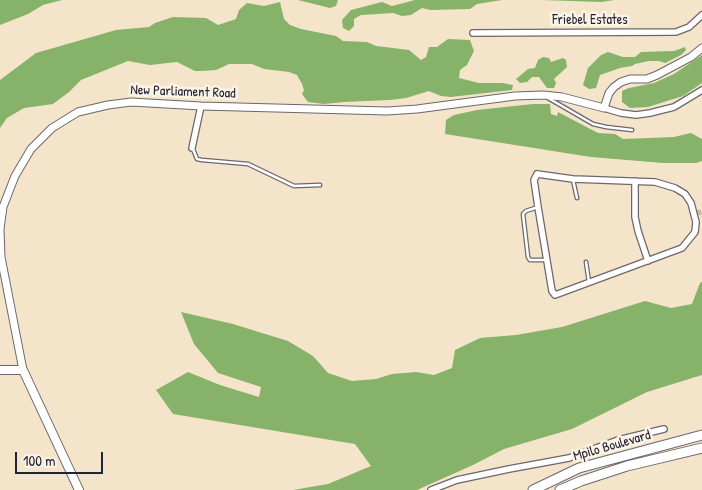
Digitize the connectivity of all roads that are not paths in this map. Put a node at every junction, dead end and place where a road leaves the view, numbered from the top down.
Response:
1 (702, 15) edge
2 (473, 33) dead end
3 (702, 48) edge
4 (702, 90) edge
5 (543, 95) junction
6 (201, 106) junction
7 (604, 108) junction
8 (632, 130) dead end
9 (192, 148) joint
10 (573, 179) junction
11 (635, 181) junction
12 (320, 186) dead end
13 (577, 198) dead end
14 (538, 207) junction
15 (547, 260) junction
16 (648, 261) junction
17 (586, 262) dead end
18 (589, 282) junction
19 (0, 370) edge
20 (24, 370) junction
21 (664, 429) dead end
22 (702, 436) edge
23 (702, 448) edge
24 (79, 490) edge
25 (431, 490) edge
26 (533, 490) edge
27 (560, 490) edge

1 - 2 street, Friebel Estates
3 - 7 street
4 - 7 street, New Parliament Road
5 - 6 street, New Parliament Road
5 - 7 street, New Parliament Road
5 - 8 lane
6 - 9 street
6 - 20 street, New Parliament Road
9 - 12 lane
10 - 11 street
10 - 13 lane
10 - 14 street
11 - 16 street
11 - 16 street
14 - 15 street
14 - 15 lane
15 - 18 street
16 - 18 street
17 - 18 lane
19 - 20 main road
20 - 24 main road, New Parliament Road
21 - 25 street
22 - 26 highway, Mpilo Boulevard
23 - 27 highway, Mpilo Boulevard

